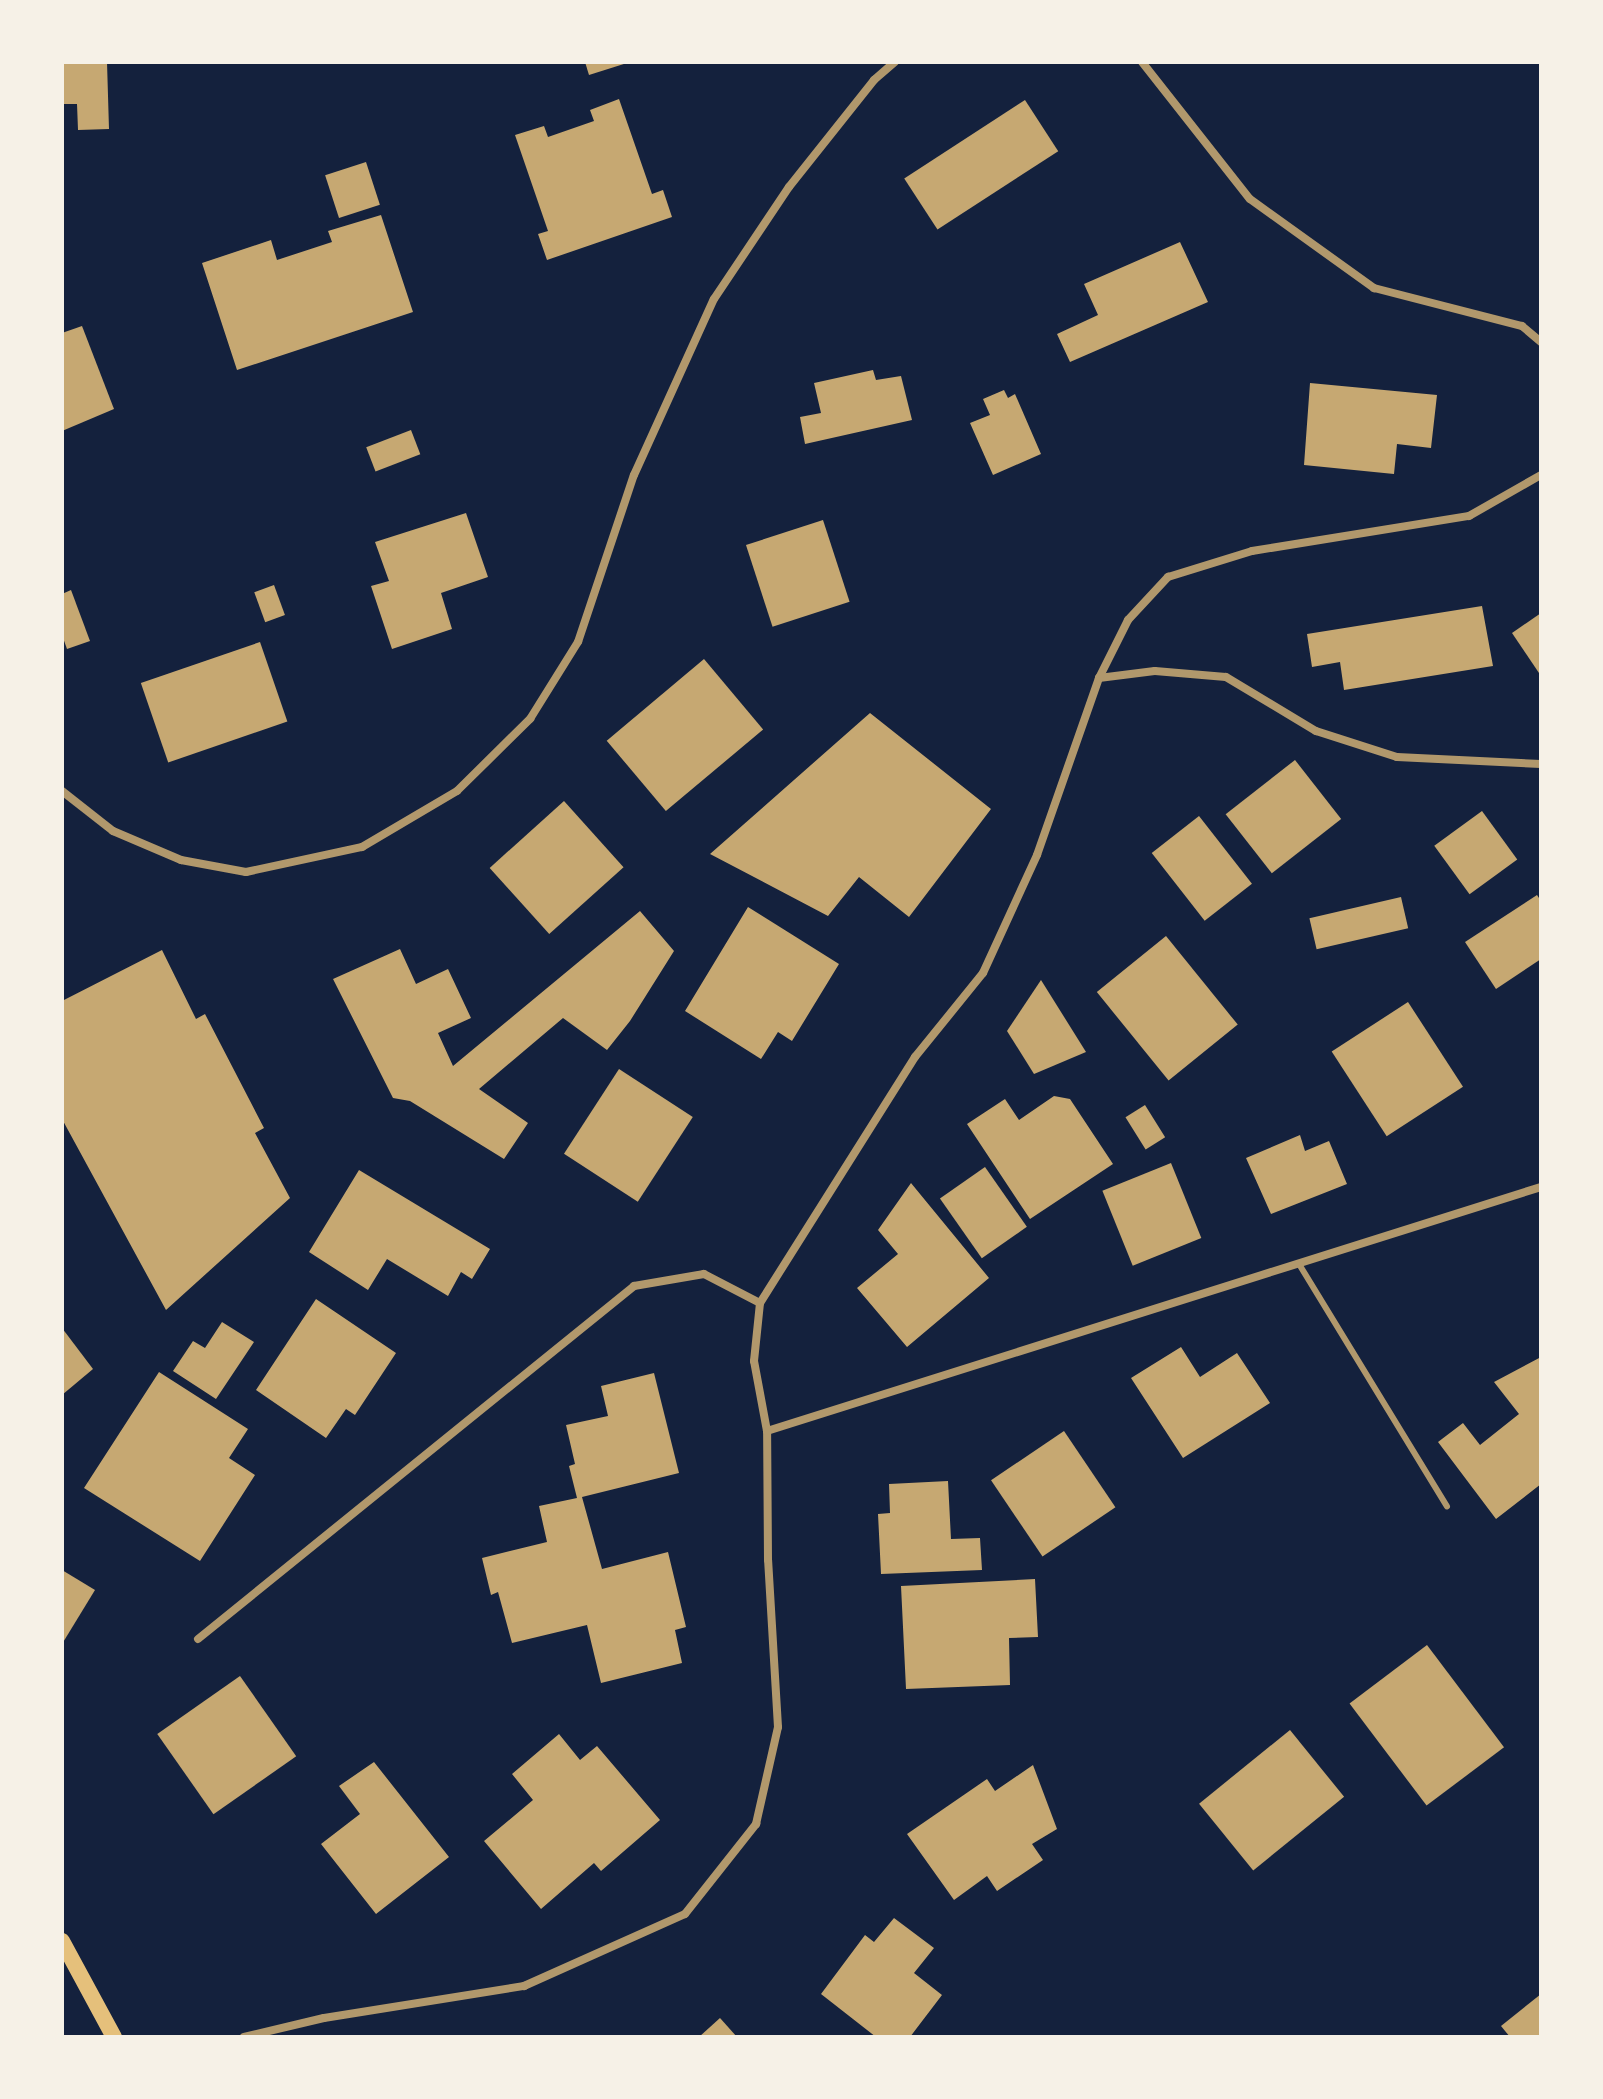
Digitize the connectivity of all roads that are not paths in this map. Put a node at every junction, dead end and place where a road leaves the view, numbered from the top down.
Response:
1 (895, 62) edge
2 (1142, 62) edge
3 (1541, 342) edge
4 (1541, 475) edge
5 (1099, 678) junction
6 (1541, 764) edge
7 (62, 791) edge
8 (1541, 1187) edge
9 (1299, 1264) junction
10 (760, 1303) junction
11 (767, 1431) junction
12 (1447, 1506) dead end
13 (198, 1639) dead end
14 (62, 1941) edge
15 (114, 2037) edge
16 (244, 2037) edge

1 - 7 street
2 - 3 street
4 - 5 street
5 - 6 street
5 - 10 street
8 - 9 street
9 - 11 street
9 - 12 lane
10 - 11 street
10 - 13 street
11 - 16 street
14 - 15 main road

